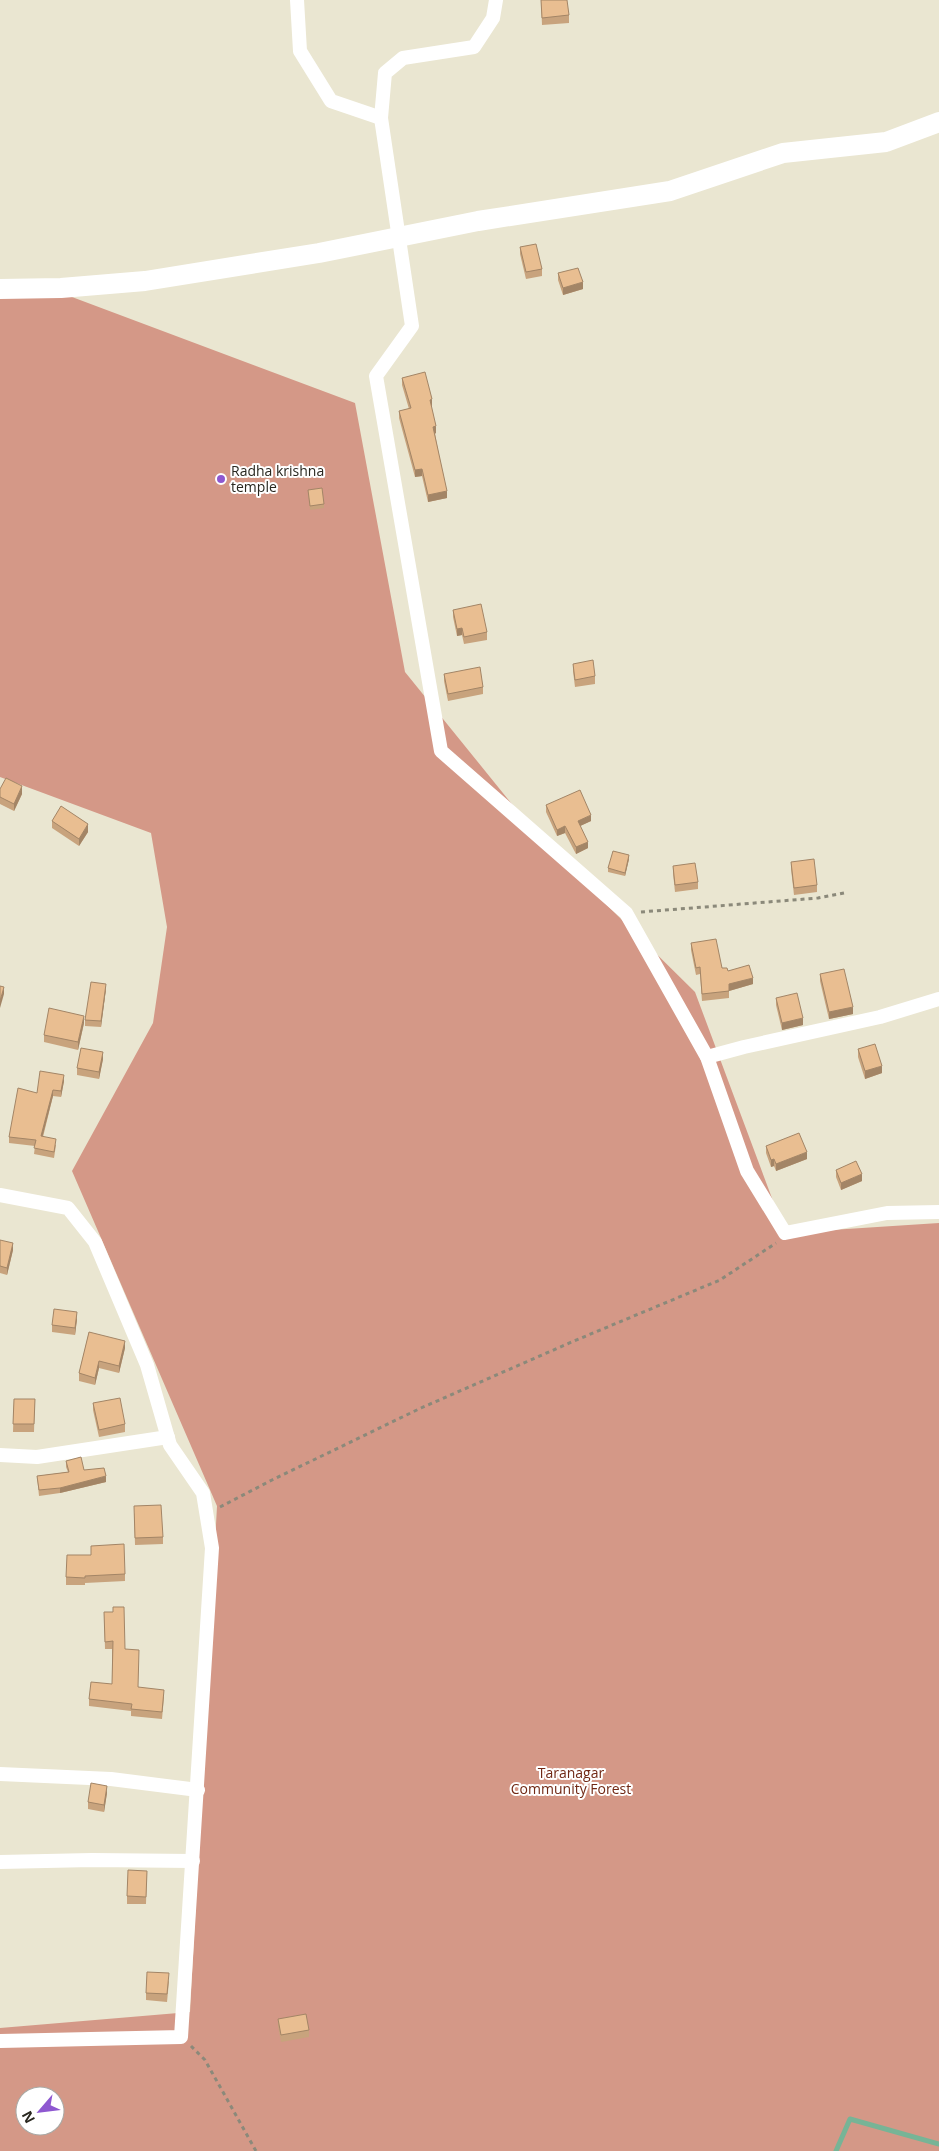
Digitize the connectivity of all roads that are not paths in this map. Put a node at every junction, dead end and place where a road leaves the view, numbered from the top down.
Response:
1 (297, 0) edge
2 (496, 0) edge
3 (381, 118) junction
4 (939, 122) edge
5 (397, 237) junction
6 (0, 289) edge
7 (939, 999) edge
8 (707, 1057) junction
9 (0, 1195) edge
10 (939, 1212) edge
11 (168, 1437) junction
12 (0, 1454) edge
13 (0, 1774) edge
14 (198, 1790) junction
15 (193, 1861) junction
16 (0, 1862) edge
17 (0, 2041) edge

1 - 3 street
2 - 3 street
3 - 5 street
4 - 5 street
5 - 6 street
5 - 8 street
7 - 8 street
8 - 10 street
9 - 11 street
11 - 12 street
11 - 14 street
13 - 14 street
14 - 15 street
15 - 16 street
15 - 17 street

